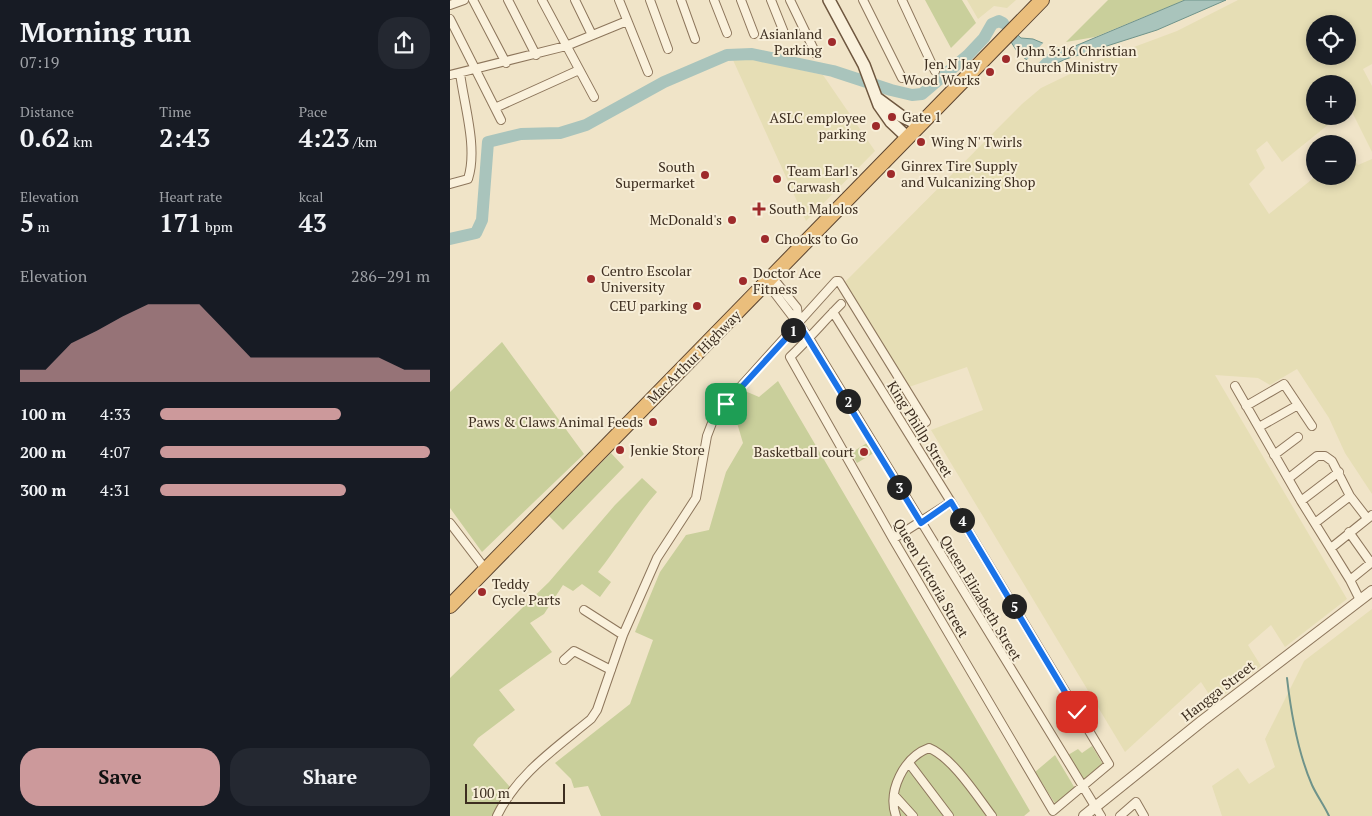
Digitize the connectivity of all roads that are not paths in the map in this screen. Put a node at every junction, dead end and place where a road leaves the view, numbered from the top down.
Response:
1 (464, 0) edge
2 (473, 0) edge
3 (508, 0) edge
4 (542, 0) edge
5 (575, 0) edge
6 (619, 0) edge
7 (650, 0) edge
8 (681, 0) edge
9 (714, 0) edge
10 (741, 0) edge
11 (771, 0) edge
12 (790, 0) edge
13 (829, 0) edge
14 (863, 0) edge
15 (902, 0) edge
16 (1042, 0) edge
17 (450, 5) edge
18 (450, 19) edge
19 (627, 21) junction
20 (727, 33) dead end
21 (754, 34) dead end
22 (592, 35) junction
23 (785, 35) dead end
24 (695, 39) dead end
25 (566, 46) junction
26 (668, 50) dead end
27 (536, 54) junction
28 (816, 54) dead end
29 (506, 63) junction
30 (477, 70) junction
31 (579, 70) junction
32 (935, 71) dead end
33 (648, 72) dead end
34 (460, 73) junction
35 (450, 75) edge
36 (902, 78) dead end
37 (875, 97) junction
38 (594, 98) dead end
39 (495, 108) junction
40 (501, 120) dead end
41 (920, 125) junction
42 (908, 138) junction
43 (450, 184) edge
44 (770, 280) junction
45 (788, 295) junction
46 (782, 301) junction
47 (841, 304) dead end
48 (833, 312) junction
49 (799, 324) junction
50 (809, 338) junction
51 (1235, 386) dead end
52 (1298, 405) junction
53 (1246, 406) junction
54 (926, 422) dead end
55 (1312, 426) dead end
56 (1259, 427) junction
57 (1298, 437) dead end
58 (1274, 455) junction
59 (1339, 472) junction
60 (1289, 478) junction
61 (1350, 496) junction
62 (1301, 501) junction
63 (951, 502) junction
64 (1369, 517) edge
65 (450, 523) edge
66 (921, 523) junction
67 (1315, 523) junction
68 (1349, 532) junction
69 (893, 539) junction
70 (1331, 548) junction
71 (1372, 562) edge
72 (486, 570) junction
73 (1350, 580) junction
74 (1372, 591) edge
75 (1360, 600) junction
76 (450, 606) edge
77 (584, 610) dead end
78 (623, 635) junction
79 (564, 660) dead end
80 (611, 670) junction
81 (909, 763) junction
82 (1082, 787) junction
83 (894, 795) junction
84 (1098, 812) edge
85 (896, 813) edge
86 (497, 816) edge
87 (913, 816) edge
88 (949, 816) edge
89 (992, 816) edge
90 (1084, 816) edge
91 (1120, 816) edge
92 (1144, 816) edge

1 - 17 street
2 - 29 street
3 - 27 street
4 - 25 street
5 - 22 street
6 - 19 street
7 - 26 street
8 - 24 street
9 - 20 street
10 - 21 street
11 - 23 street
12 - 28 street
13 - 37 main road
14 - 36 street
15 - 32 street
16 - 41 highway, MacArthur Highway
18 - 30 street
19 - 22 street
19 - 33 street
22 - 25 street
25 - 27 street
25 - 31 street
27 - 29 street
29 - 30 street
30 - 34 street
30 - 39 street
31 - 38 street
31 - 39 street
34 - 35 street
34 - 43 street
37 - 41 main road
37 - 42 main road
39 - 40 street
41 - 42 highway, MacArthur Highway
42 - 44 highway, MacArthur Highway
44 - 45 street, Queen Elizabeth Street
44 - 46 street, Queen Elizabeth Street
44 - 72 highway, MacArthur Highway
45 - 46 street
45 - 49 street, Queen Elizabeth Street
46 - 49 street, Queen Elizabeth Street
47 - 48 street
48 - 50 street
48 - 63 street, King Phillp Street
49 - 50 street, Queen Elizabeth Street
49 - 54 street
49 - 78 street
50 - 66 street, Queen Elizabeth Street
50 - 69 street, Queen Victoria Street
51 - 53 street
52 - 53 street
52 - 55 street
52 - 56 street
53 - 56 street
56 - 58 street
57 - 58 street
58 - 60 street
59 - 60 street
59 - 61 street
59 - 62 street
60 - 62 street
61 - 64 street
61 - 67 street
62 - 67 street
63 - 66 street
63 - 82 street, King Phillp Street
64 - 68 street
65 - 72 street
66 - 69 street
66 - 82 street, Queen Elizabeth Street
67 - 70 street
68 - 70 street
68 - 71 street
69 - 82 street, Queen Victoria Street
70 - 73 street
71 - 73 street
72 - 76 highway, MacArthur Highway
73 - 75 street
74 - 75 street, Hangga Street
75 - 84 street, Hangga Street
77 - 78 street
78 - 80 street
79 - 80 street
80 - 86 street
81 - 83 street
81 - 88 street
81 - 89 street
82 - 84 street, Queen Elizabeth Street
83 - 85 street
83 - 87 street
84 - 90 street, Hangga Street
91 - 92 street

